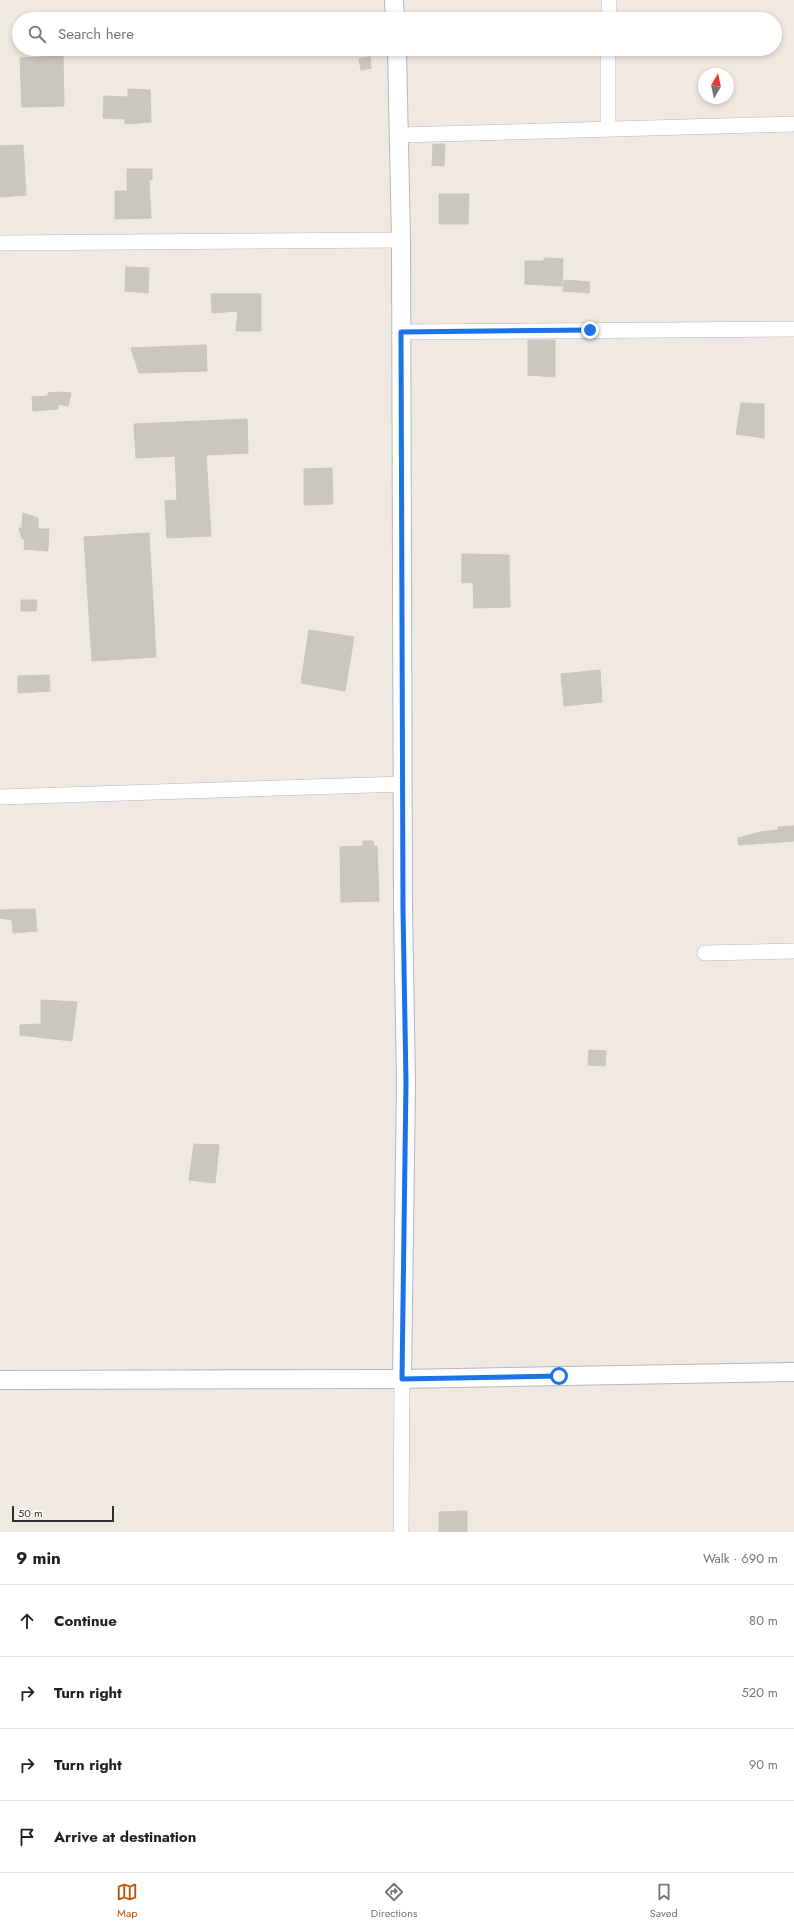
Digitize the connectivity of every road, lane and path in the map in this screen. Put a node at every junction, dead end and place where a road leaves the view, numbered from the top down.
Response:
1 (394, 0) edge
2 (609, 0) edge
3 (395, 12) edge
4 (609, 12) edge
5 (397, 56) edge
6 (608, 56) edge
7 (794, 124) edge
8 (608, 129) junction
9 (399, 135) junction
10 (401, 240) junction
11 (0, 243) edge
12 (794, 329) edge
13 (401, 332) junction
14 (403, 784) junction
15 (0, 797) edge
16 (794, 951) edge
17 (705, 953) dead end
18 (794, 1372) edge
19 (402, 1379) junction
20 (0, 1380) edge
21 (401, 1532) edge

1 - 3 street
2 - 4 street
5 - 9 street
6 - 8 street
7 - 8 street
8 - 9 street
9 - 10 street
10 - 11 street
10 - 13 street
12 - 13 street
13 - 14 street
14 - 15 street
14 - 19 street
16 - 17 street
18 - 19 street
19 - 20 street
19 - 21 street

